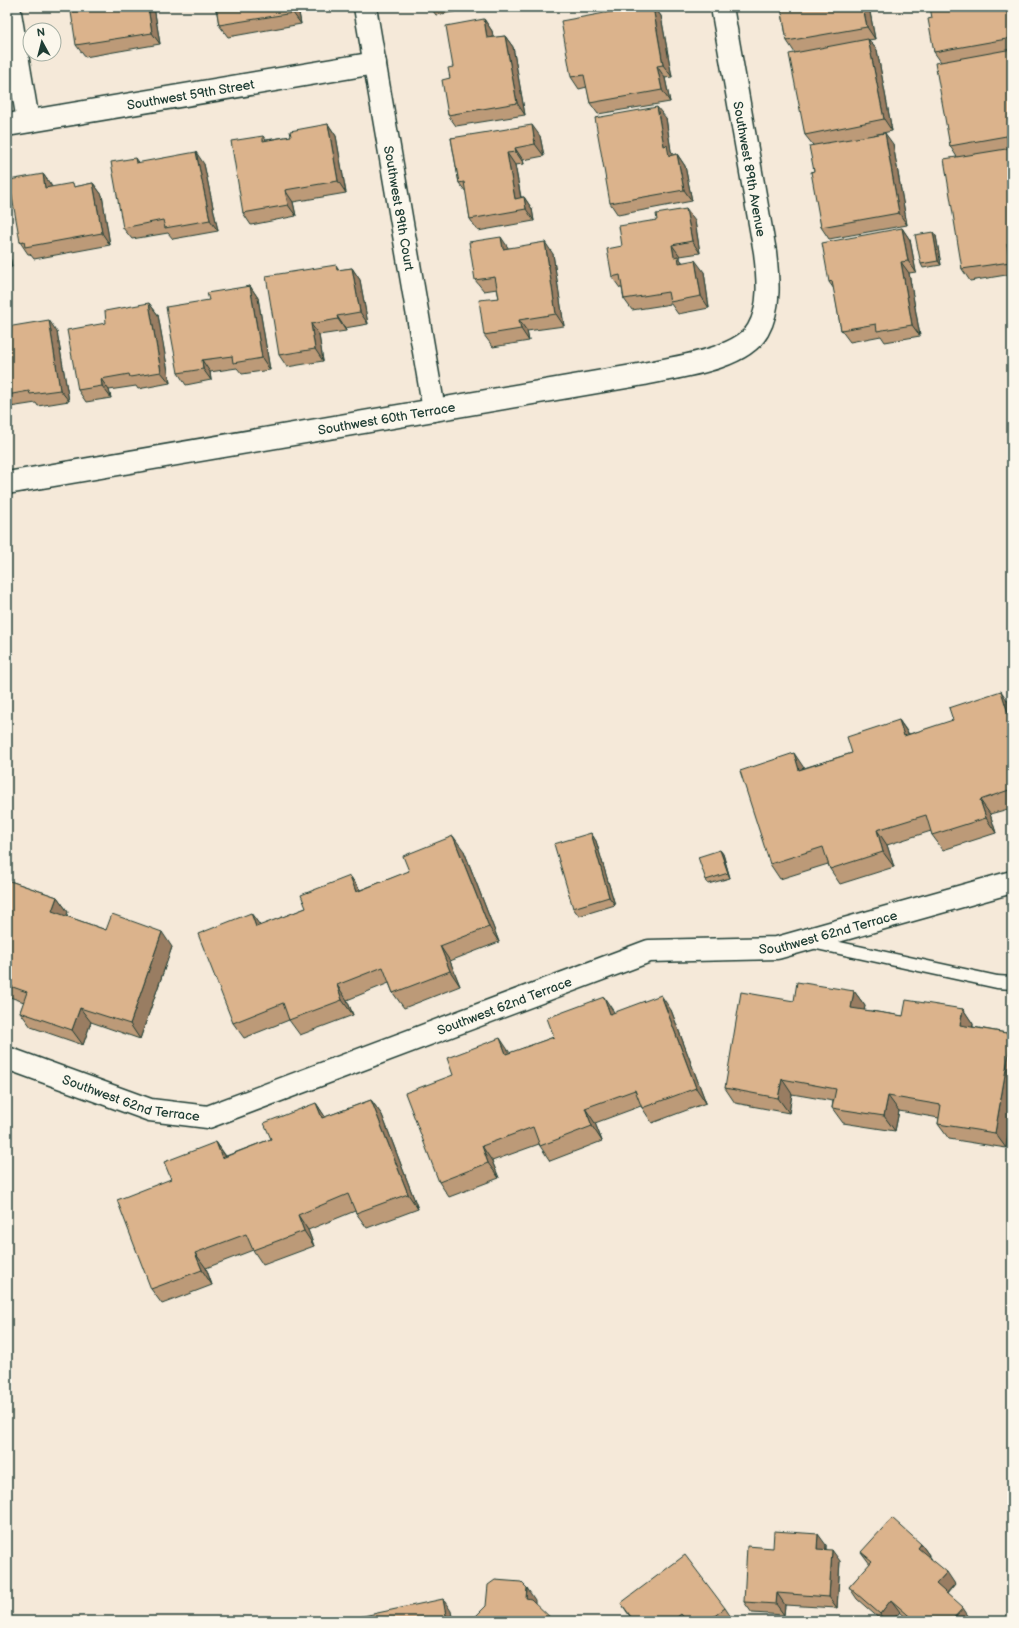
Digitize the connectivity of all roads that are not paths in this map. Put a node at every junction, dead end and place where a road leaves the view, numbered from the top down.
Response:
1 (9, 7) edge
2 (365, 7) edge
3 (722, 7) edge
4 (375, 63) junction
5 (28, 121) junction
6 (7, 125) edge
7 (758, 331) joint
8 (434, 410) junction
9 (7, 483) edge
10 (1012, 882) edge
11 (803, 940) junction
12 (1012, 983) edge
13 (7, 1058) edge

1 - 5 street
2 - 4 street, Southwest 89th Court
3 - 7 street, Southwest 89th Avenue
4 - 5 street, Southwest 59th Street
4 - 8 street, Southwest 89th Court
5 - 6 street, Southwest 59th Street
7 - 8 street, Southwest 60th Terrace
8 - 9 street, Southwest 60th Terrace
10 - 11 street, Southwest 62nd Terrace
11 - 12 lane
11 - 13 street, Southwest 62nd Terrace

